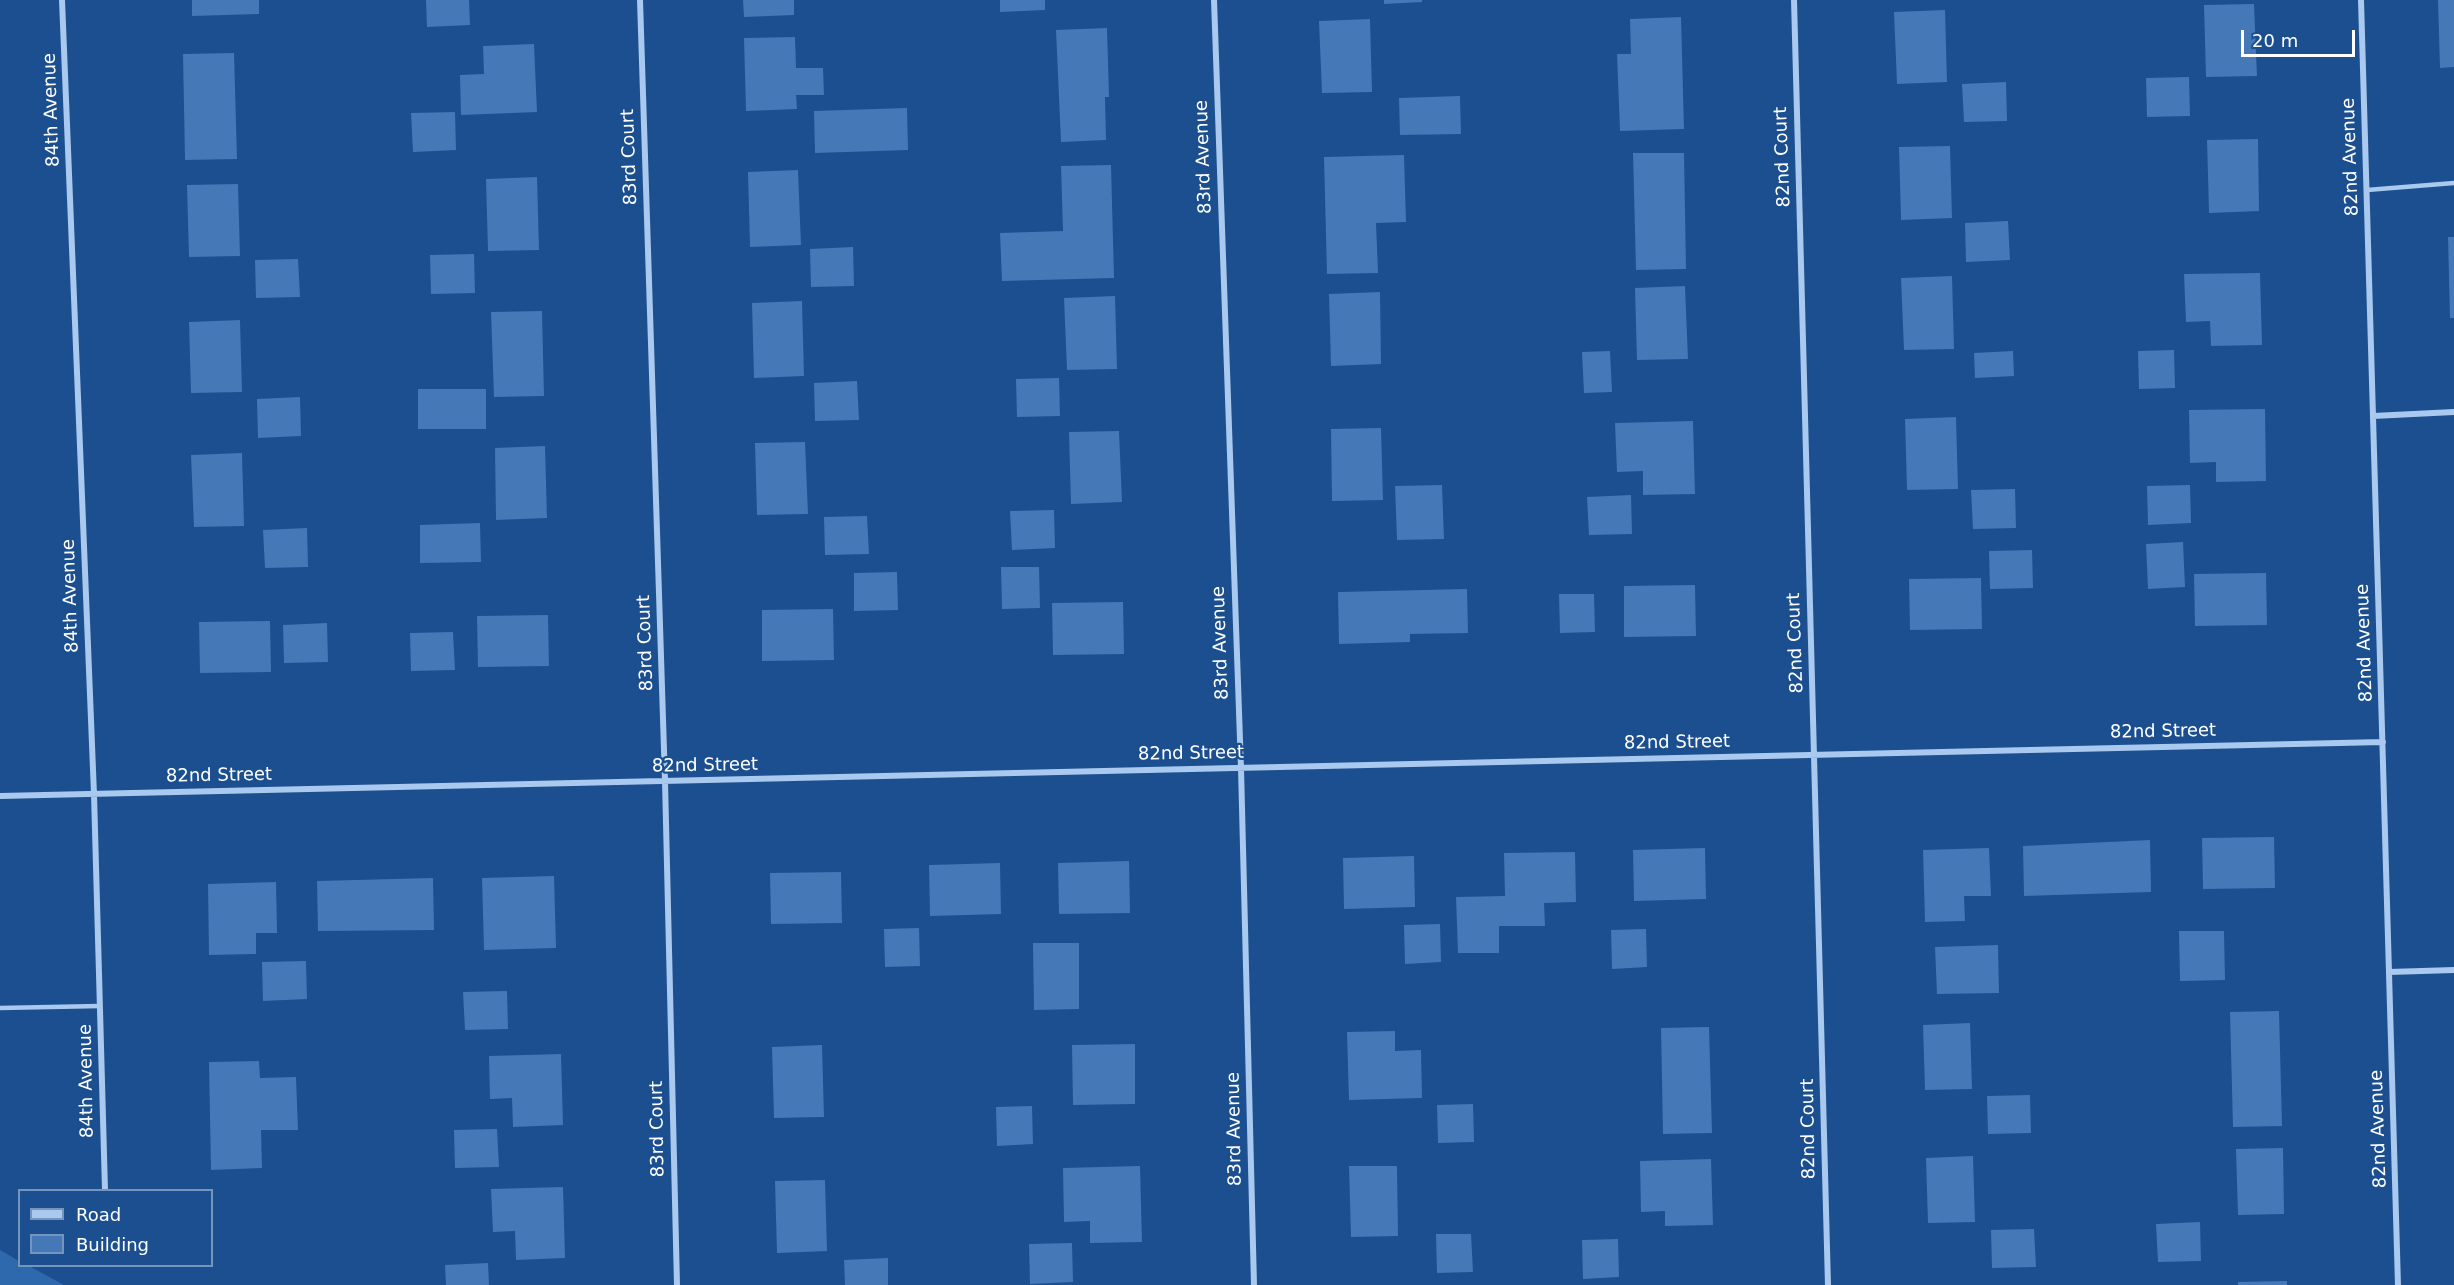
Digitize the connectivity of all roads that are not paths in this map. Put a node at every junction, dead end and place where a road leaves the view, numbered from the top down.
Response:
1 (63, 0) edge
2 (640, 0) edge
3 (1214, 0) edge
4 (1794, 0) edge
5 (2361, 0) edge
6 (2454, 183) edge
7 (2367, 190) junction
8 (2454, 412) edge
9 (2373, 416) junction
10 (2383, 742) junction
11 (1814, 755) junction
12 (1241, 768) junction
13 (665, 782) junction
14 (94, 794) junction
15 (0, 796) edge
16 (2454, 970) edge
17 (2389, 972) junction
18 (100, 1006) junction
19 (0, 1008) edge
20 (105, 1189) edge
21 (677, 1285) edge
22 (1254, 1285) edge
23 (1828, 1285) edge
24 (2398, 1285) edge

1 - 14 street, 84th Avenue
2 - 13 street, 83rd Court
3 - 12 street, 83rd Avenue
4 - 11 street, 82nd Court
5 - 7 street, 82nd Avenue
6 - 7 lane
7 - 9 street, 82nd Avenue
8 - 9 street
9 - 10 street, 82nd Avenue
10 - 11 street, 82nd Street
10 - 17 street, 82nd Avenue
11 - 12 street, 82nd Street
11 - 23 street, 82nd Court
12 - 13 street, 82nd Street
12 - 22 street, 83rd Avenue
13 - 14 street, 82nd Street
13 - 21 street, 83rd Court
14 - 15 street, 82nd Street
14 - 18 street, 84th Avenue
16 - 17 street
17 - 24 street, 82nd Avenue
18 - 19 lane
18 - 20 street, 84th Avenue

